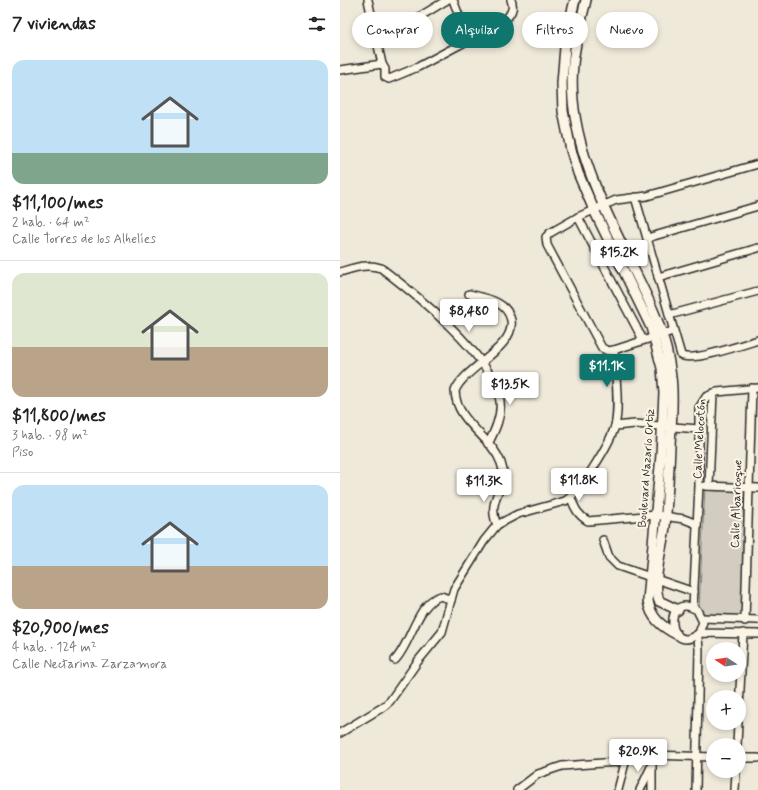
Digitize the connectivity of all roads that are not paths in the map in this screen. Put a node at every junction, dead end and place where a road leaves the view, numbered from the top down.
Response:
1 (368, 0) edge
2 (447, 0) edge
3 (453, 0) edge
4 (511, 0) edge
5 (575, 0) edge
6 (586, 0) edge
7 (371, 12) edge
8 (427, 12) edge
9 (458, 12) edge
10 (511, 12) edge
11 (379, 48) edge
12 (452, 48) edge
13 (383, 67) junction
14 (340, 70) edge
15 (758, 164) edge
16 (635, 197) junction
17 (603, 206) junction
18 (758, 206) edge
19 (594, 210) junction
20 (578, 217) junction
21 (647, 238) junction
22 (758, 248) edge
23 (340, 272) edge
24 (658, 277) junction
25 (758, 291) edge
26 (469, 294) dead end
27 (669, 315) junction
28 (674, 330) junction
29 (658, 335) junction
30 (643, 340) junction
31 (758, 340) edge
32 (614, 350) junction
33 (481, 363) junction
34 (755, 388) edge
35 (714, 393) junction
36 (615, 426) junction
37 (667, 427) junction
38 (699, 429) junction
39 (488, 444) junction
40 (699, 486) junction
41 (709, 486) junction
42 (749, 488) junction
43 (758, 488) edge
44 (571, 498) junction
45 (656, 515) junction
46 (666, 516) junction
47 (697, 524) junction
48 (497, 525) junction
49 (603, 540) dead end
50 (653, 579) junction
51 (694, 592) junction
52 (451, 600) junction
53 (693, 608) junction
54 (678, 610) junction
55 (702, 618) junction
56 (758, 620) edge
57 (745, 621) junction
58 (743, 633) junction
59 (676, 634) junction
60 (697, 634) junction
61 (758, 634) edge
62 (395, 660) dead end
63 (740, 690) edge
64 (340, 733) edge
65 (652, 755) junction
66 (697, 756) junction
67 (706, 757) edge
68 (746, 758) edge
69 (758, 758) edge
70 (626, 759) junction
71 (652, 765) junction
72 (736, 778) edge
73 (517, 790) edge
74 (618, 790) edge
75 (640, 790) edge
76 (652, 790) edge
77 (696, 790) edge
78 (735, 790) edge

1 - 7 street
2 - 8 street
3 - 9 street
4 - 10 street
5 - 19 main road, Boulevard Nazario Ortiz
6 - 17 main road, Boulevard Nazario Ortiz
11 - 13 street
12 - 13 street
13 - 14 street
15 - 16 street
16 - 17 street
16 - 21 street
17 - 19 street
17 - 29 main road, Boulevard Nazario Ortiz
18 - 21 street
19 - 20 street
19 - 29 main road, Boulevard Nazario Ortiz
20 - 30 street
20 - 32 street
21 - 24 street
22 - 24 street
23 - 33 street
24 - 27 street
25 - 27 street
26 - 33 street
27 - 28 street
28 - 29 street
28 - 31 street
29 - 30 street
29 - 37 main road, Boulevard Nazario Ortiz
30 - 32 street
32 - 36 street
33 - 39 street
33 - 39 street
34 - 35 street
34 - 42 street, Calle Albaricoque
35 - 38 street
35 - 41 street, Calle Melocotón
36 - 37 street
36 - 44 street
37 - 38 street
37 - 45 main road, Boulevard Nazario Ortiz
37 - 46 main road, Boulevard Nazario Ortiz
38 - 40 street
39 - 48 street
40 - 41 street
40 - 47 street
41 - 42 street
42 - 43 street
42 - 57 street, Calle Albaricoque
44 - 45 street
44 - 48 street
45 - 46 street
45 - 50 main road, Boulevard Nazario Ortiz
46 - 47 street
46 - 50 main road, Boulevard Nazario Ortiz
47 - 51 street
48 - 52 street
49 - 50 street
50 - 51 street
50 - 54 main road, Boulevard Nazario Ortiz
50 - 59 main road, Boulevard Nazario Ortiz
51 - 53 street
52 - 62 street
52 - 64 street
53 - 54 street
53 - 55 street
54 - 59 street
55 - 57 street
55 - 60 street
56 - 57 street
58 - 60 street
58 - 61 street
58 - 63 street
59 - 60 street
60 - 66 street
65 - 66 street
65 - 70 street
65 - 71 street
66 - 67 street
66 - 77 street
68 - 69 street
70 - 73 street
70 - 74 street
71 - 75 street
71 - 76 street
72 - 78 street

